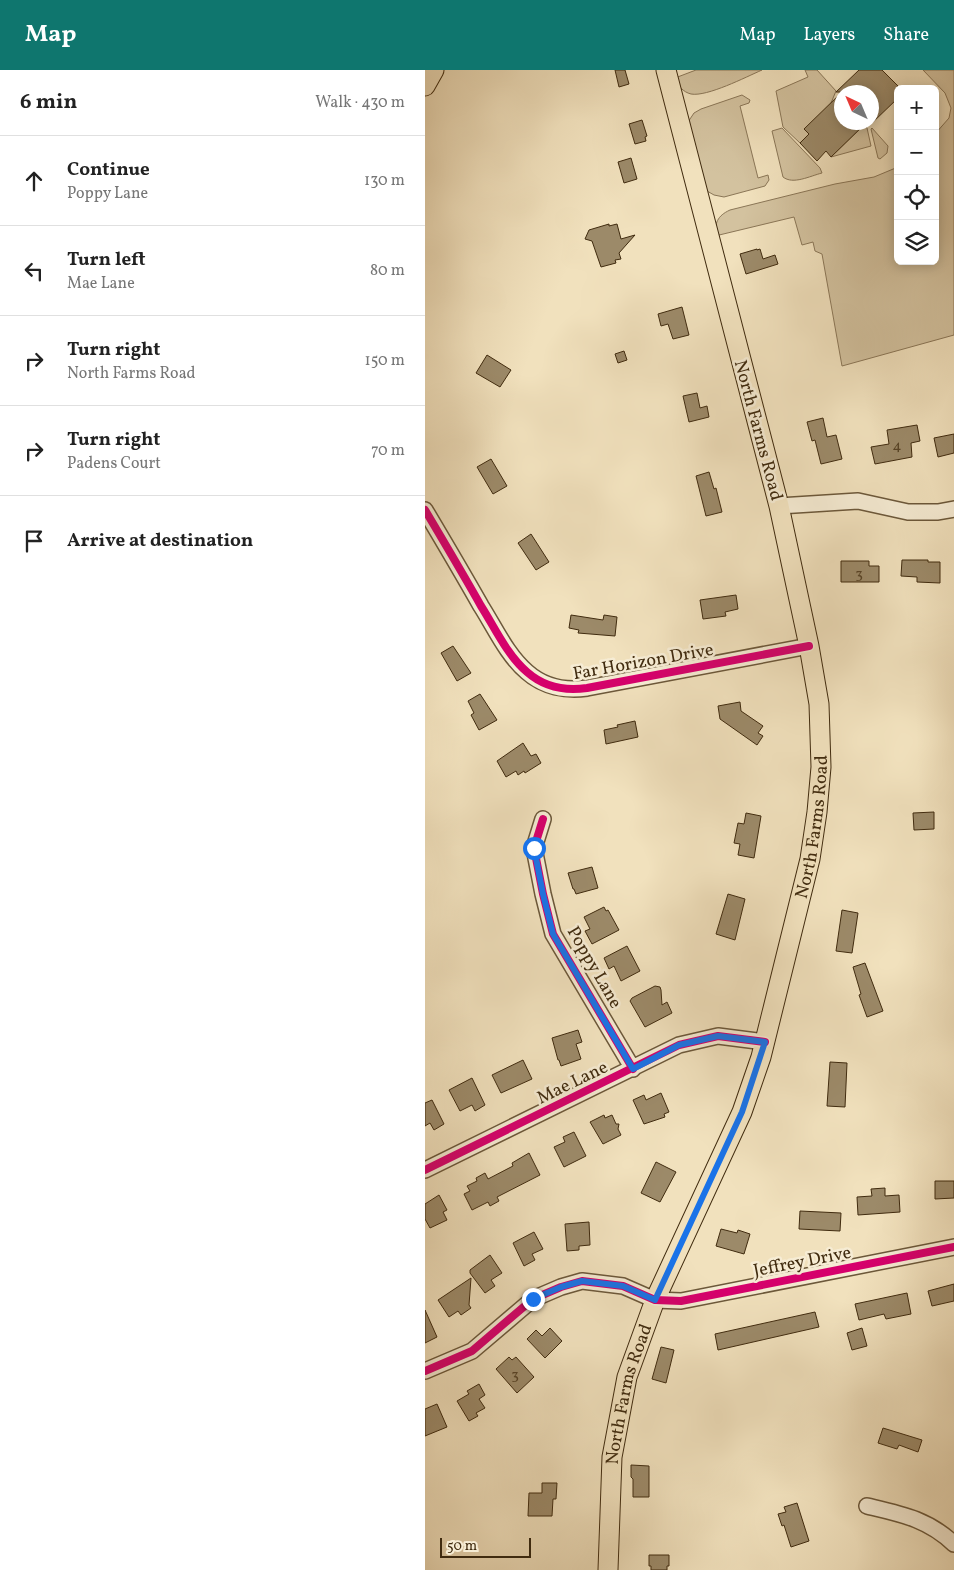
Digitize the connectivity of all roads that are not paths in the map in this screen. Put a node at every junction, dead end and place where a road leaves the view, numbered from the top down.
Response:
1 (434, 70) edge
2 (666, 70) edge
3 (425, 86) edge
4 (779, 506) junction
5 (954, 509) edge
6 (425, 510) edge
7 (809, 646) junction
8 (543, 820) dead end
9 (765, 1042) junction
10 (633, 1069) junction
11 (425, 1170) edge
12 (954, 1247) edge
13 (655, 1300) junction
14 (425, 1371) edge
15 (867, 1506) dead end
16 (954, 1544) edge
17 (608, 1570) edge

1 - 3 main road
2 - 4 main road, North Farms Road
4 - 5 street
4 - 7 main road, North Farms Road
6 - 7 street, Far Horizon Drive
7 - 9 main road, North Farms Road
8 - 10 street, Poppy Lane
9 - 10 street, Mae Lane
9 - 13 main road, North Farms Road
10 - 11 street, Mae Lane
12 - 13 street, Jeffrey Drive
13 - 14 street
13 - 17 main road, North Farms Road
15 - 16 street

